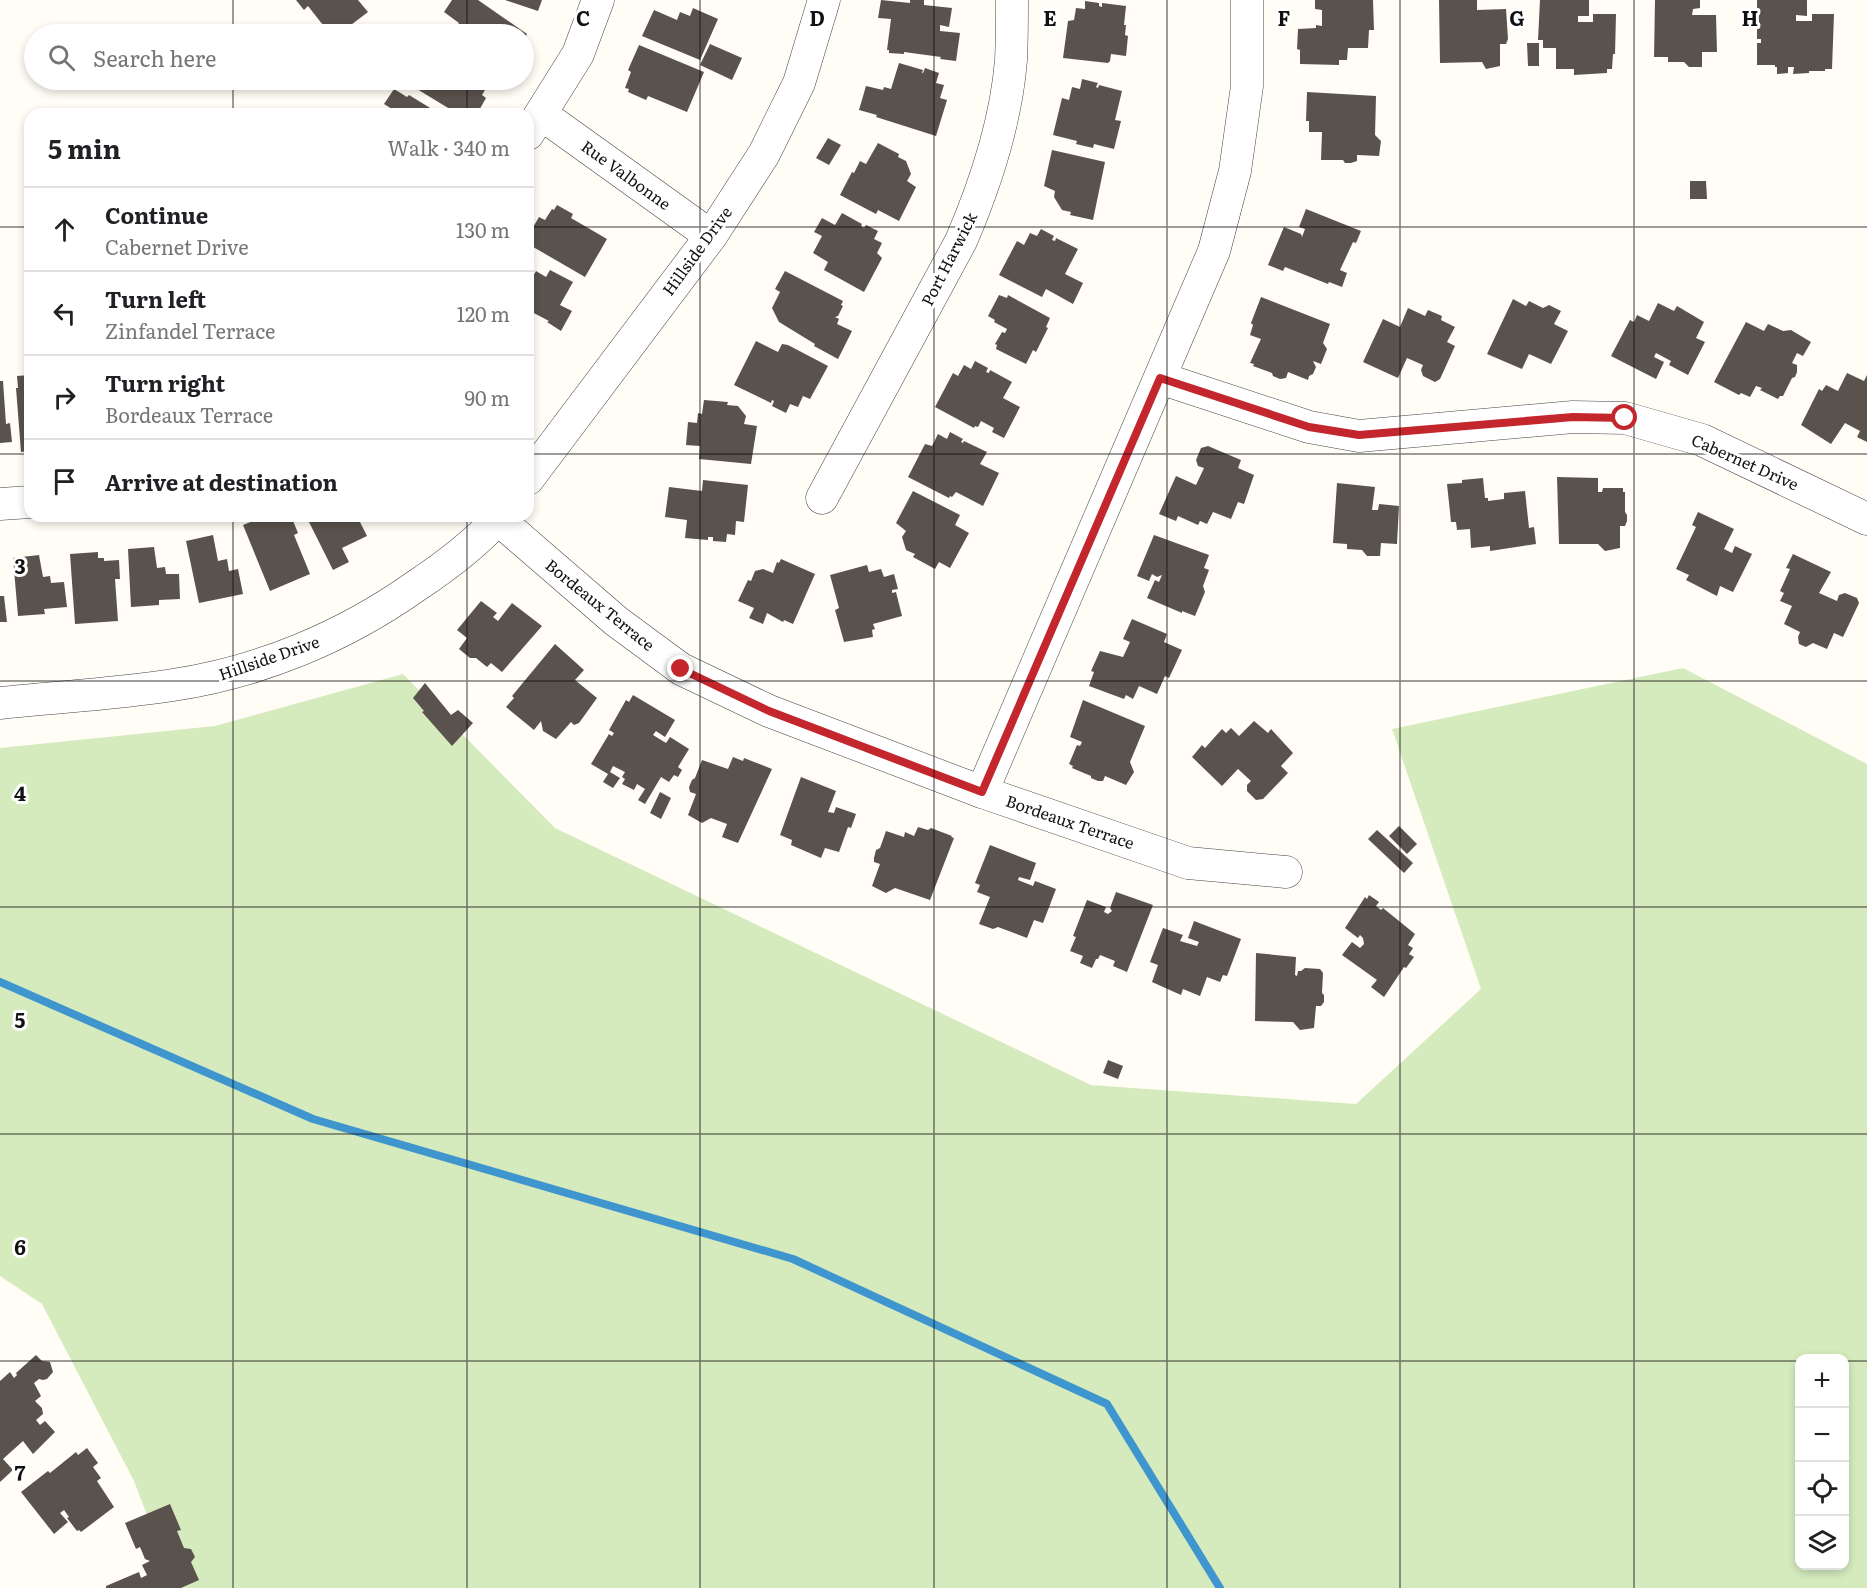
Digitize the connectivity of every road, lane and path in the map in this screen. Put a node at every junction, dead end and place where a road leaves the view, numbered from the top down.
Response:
1 (598, 0) edge
2 (824, 0) edge
3 (1012, 0) edge
4 (1247, 0) edge
5 (534, 124) edge
6 (711, 237) junction
7 (1160, 378) junction
8 (534, 471) edge
9 (822, 498) dead end
10 (24, 502) edge
11 (0, 504) edge
12 (1867, 519) edge
13 (493, 522) edge
14 (505, 522) edge
15 (0, 703) edge
16 (982, 792) junction
17 (1286, 872) dead end

1 - 5 street
2 - 6 street, Hillside Drive
3 - 9 street, Port Harwick
4 - 7 street
5 - 6 street, Rue Valbonne
6 - 8 street, Hillside Drive
7 - 12 street, Cabernet Drive
7 - 16 street
10 - 11 street
13 - 15 street, Hillside Drive
14 - 16 street, Bordeaux Terrace
16 - 17 street, Bordeaux Terrace

